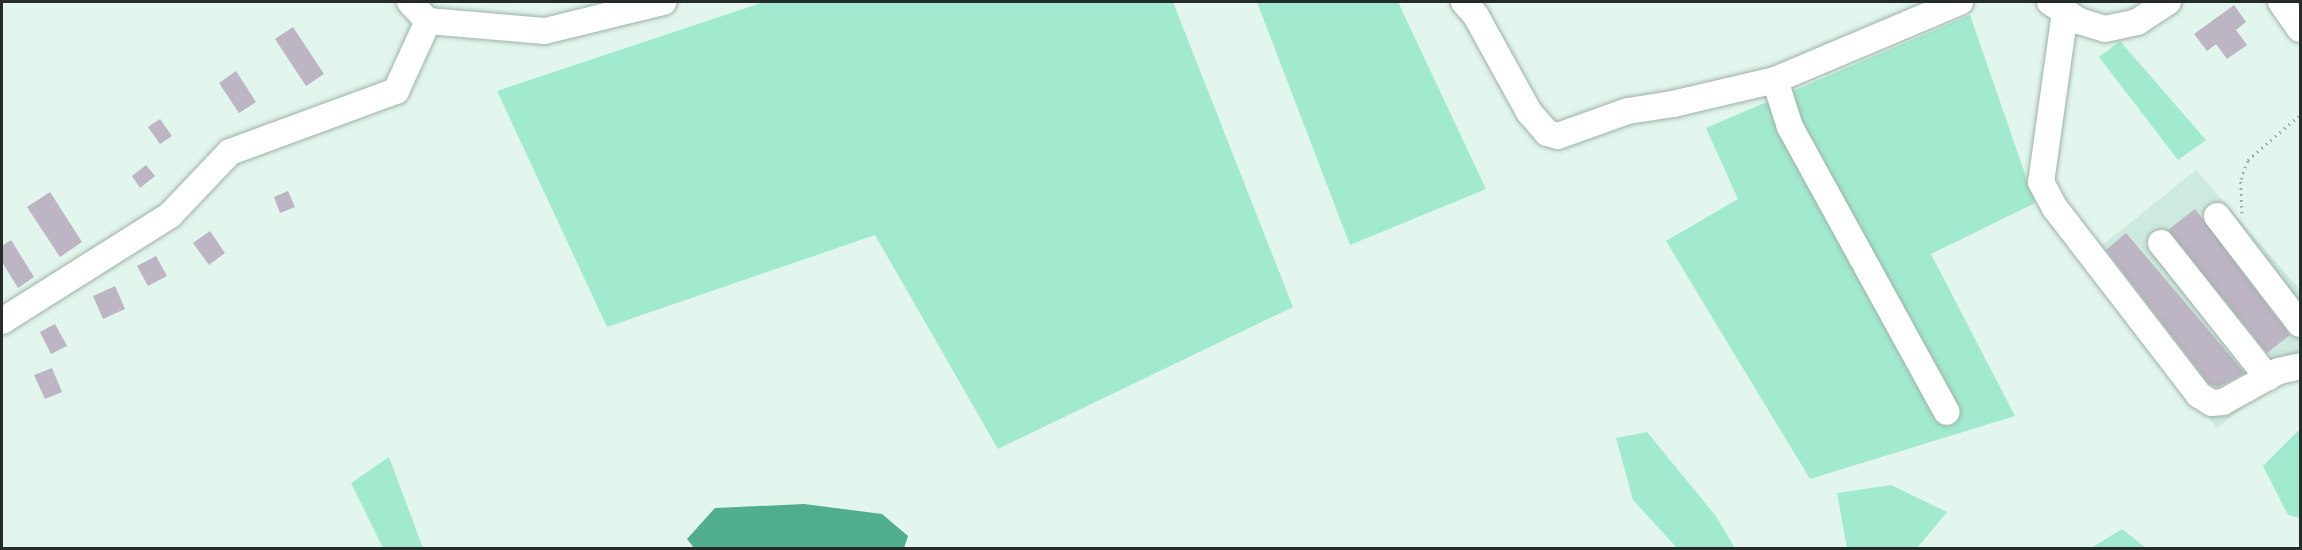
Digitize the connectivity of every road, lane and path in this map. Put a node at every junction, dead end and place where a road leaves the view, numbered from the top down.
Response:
1 (410, 2) edge
2 (663, 2) edge
3 (1464, 2) edge
4 (1960, 2) edge
5 (2168, 2) edge
6 (2281, 2) edge
7 (2058, 7) edge
8 (428, 21) junction
9 (2301, 29) edge
10 (1775, 80) junction
11 (2301, 115) edge
12 (2217, 216) dead end
13 (2237, 241) junction
14 (2161, 243) dead end
15 (2, 321) edge
16 (2301, 324) edge
17 (2301, 366) edge
18 (2268, 378) junction
19 (1947, 412) dead end

1 - 8 street
2 - 8 street
3 - 10 street
4 - 10 street
5 - 7 street
6 - 9 street
7 - 18 street
8 - 15 street
10 - 19 street
11 - 13 path
12 - 13 street
13 - 16 street
14 - 18 street
17 - 18 street

